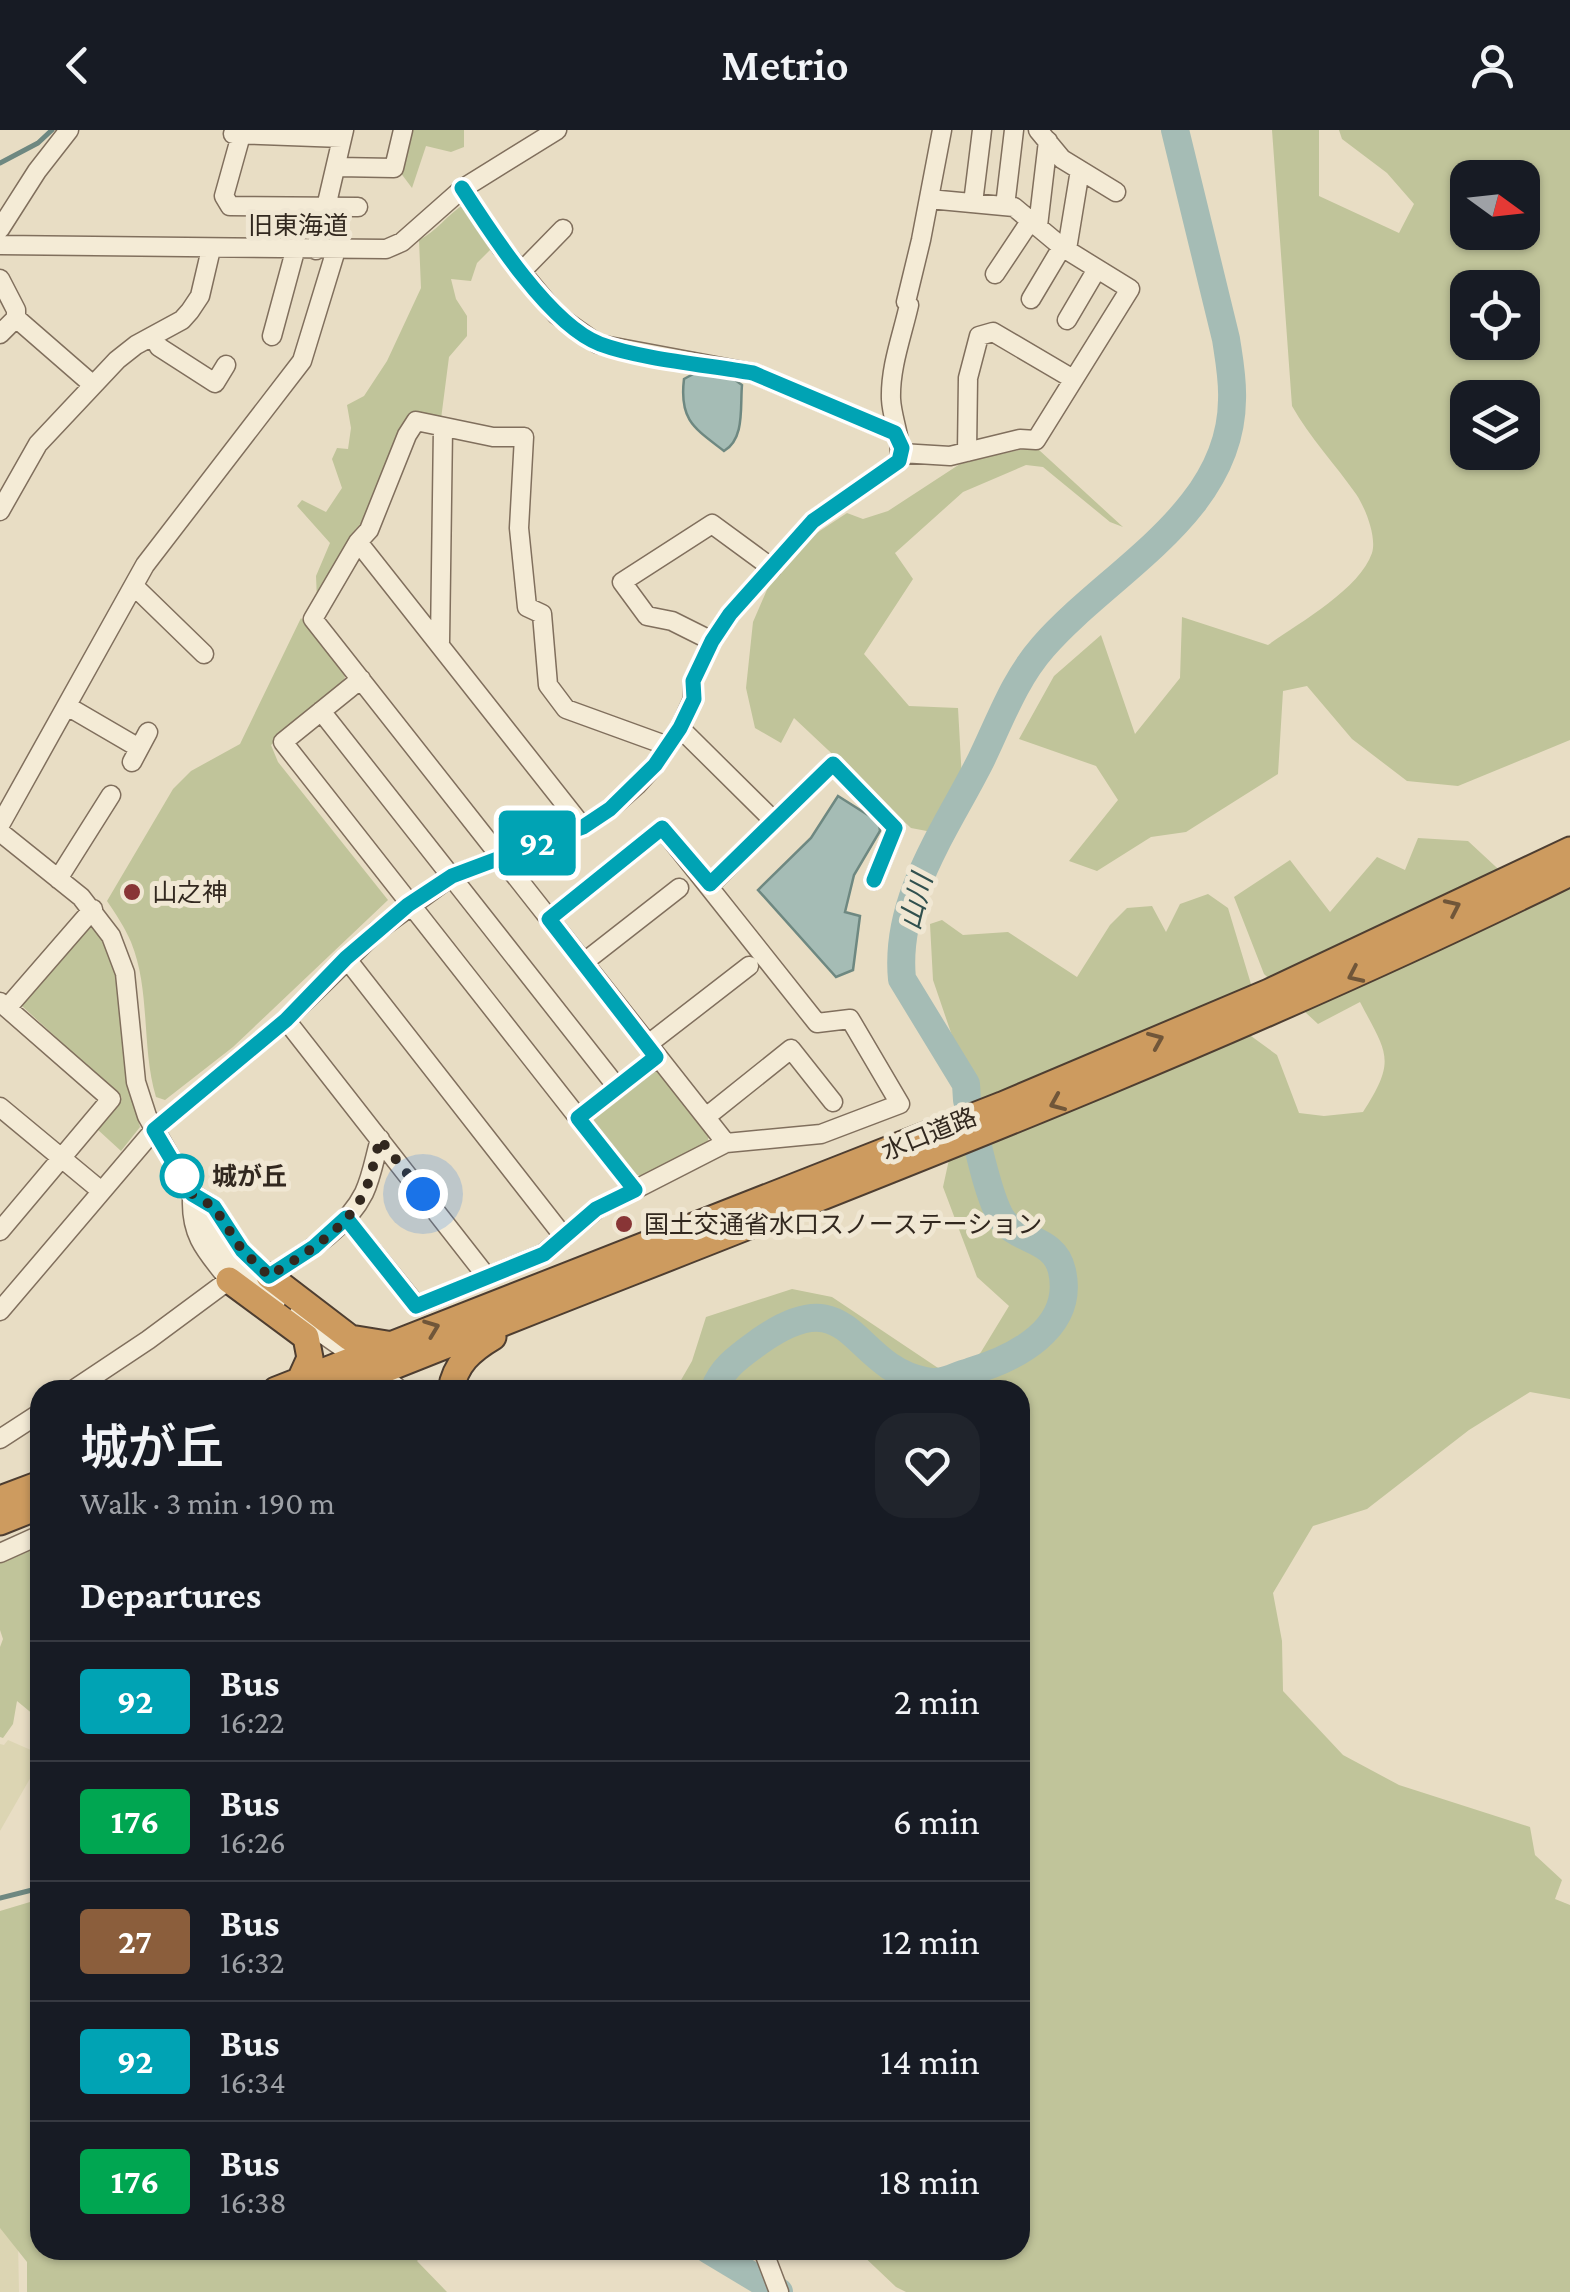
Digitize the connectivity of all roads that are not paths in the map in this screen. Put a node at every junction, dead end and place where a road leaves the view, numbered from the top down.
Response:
1 (69, 130) edge
2 (403, 130) edge
3 (557, 130) edge
4 (942, 130) edge
5 (982, 130) edge
6 (1014, 130) edge
7 (343, 134) edge
8 (1043, 136) edge
9 (338, 167) junction
10 (1080, 170) junction
11 (462, 188) junction
12 (1116, 192) dead end
13 (930, 198) junction
14 (972, 203) junction
15 (327, 206) junction
16 (1005, 206) junction
17 (358, 207) dead end
18 (1034, 223) junction
19 (0, 229) edge
20 (563, 229) dead end
21 (0, 245) edge
22 (1065, 248) junction
23 (211, 249) junction
24 (295, 250) junction
25 (316, 250) junction
26 (336, 250) junction
27 (1097, 268) junction
28 (522, 271) junction
29 (994, 274) dead end
30 (0, 278) edge
31 (1031, 300) dead end
32 (16, 318) junction
33 (1067, 320) dead end
34 (0, 334) edge
35 (153, 336) junction
36 (272, 336) dead end
37 (226, 366) dead end
38 (1073, 379) junction
39 (93, 385) junction
40 (443, 428) junction
41 (895, 433) junction
42 (967, 452) junction
43 (901, 453) junction
44 (0, 511) edge
45 (358, 542) junction
46 (772, 568) junction
47 (134, 586) junction
48 (712, 641) junction
49 (440, 642) junction
50 (204, 654) dead end
51 (362, 679) junction
52 (67, 706) junction
53 (321, 711) junction
54 (680, 728) junction
55 (668, 746) junction
56 (140, 748) dead end
57 (111, 795) dead end
58 (774, 822) junction
59 (583, 827) junction
60 (0, 828) edge
61 (1570, 850) edge
62 (500, 856) junction
63 (1570, 873) edge
64 (452, 876) junction
65 (58, 879) junction
66 (874, 880) dead end
67 (710, 884) junction
68 (680, 888) dead end
69 (408, 905) junction
70 (93, 908) junction
71 (549, 919) junction
72 (346, 958) junction
73 (583, 963) junction
74 (749, 966) dead end
75 (4, 1005) edge
76 (286, 1020) junction
77 (652, 1051) junction
78 (616, 1086) junction
79 (833, 1102) dead end
80 (0, 1107) edge
81 (1004, 1115) junction
82 (578, 1118) junction
83 (706, 1118) junction
84 (154, 1130) junction
85 (380, 1139) junction
86 (942, 1140) junction
87 (726, 1143) junction
88 (62, 1159) junction
89 (100, 1190) junction
90 (635, 1190) junction
91 (192, 1194) junction
92 (346, 1218) junction
93 (3, 1220) edge
94 (564, 1237) junction
95 (269, 1276) junction
96 (487, 1277) junction
97 (229, 1280) junction
98 (0, 1311) edge
99 (515, 1318) junction
100 (389, 1345) junction
101 (346, 1350) dead end
102 (88, 1380) edge
103 (292, 1380) edge
104 (301, 1380) edge
105 (359, 1380) edge
106 (454, 1380) edge
107 (0, 1417) edge
108 (30, 1420) edge
109 (8, 1434) edge
110 (30, 1488) edge
111 (0, 1499) edge
112 (30, 1510) edge
113 (0, 1522) edge
114 (30, 1540) edge
115 (0, 1553) edge
116 (766, 2260) edge
117 (779, 2292) edge

1 - 19 street
2 - 9 street
3 - 11 street, 旧東海道
4 - 13 street
5 - 14 street
6 - 16 street
7 - 9 street
7 - 15 street
8 - 10 street
8 - 18 street
9 - 15 street
10 - 12 street
10 - 22 street
11 - 26 street, 旧東海道
11 - 28 street
13 - 14 street
13 - 41 street
14 - 16 street
15 - 17 street
15 - 25 street
16 - 18 street
18 - 22 street
18 - 29 street
20 - 28 street
21 - 23 street, 旧東海道
22 - 27 street
22 - 31 street
23 - 24 street, 旧東海道
23 - 35 street
24 - 25 street, 旧東海道
24 - 36 street
25 - 26 street, 旧東海道
26 - 47 street
27 - 33 street
27 - 38 street
28 - 41 street
30 - 32 street
32 - 34 street
32 - 39 street
35 - 37 street
35 - 39 street
38 - 42 street
38 - 42 street
39 - 44 street
40 - 45 street
40 - 49 street
40 - 55 street
41 - 43 street
42 - 43 street
43 - 46 street
45 - 49 street
45 - 51 street
46 - 48 street
46 - 48 street
47 - 50 street
47 - 52 street
48 - 54 street
49 - 59 street
51 - 53 street
51 - 62 street
52 - 56 street
52 - 60 street
53 - 64 street
53 - 69 street
54 - 55 street
54 - 58 street
55 - 59 street
57 - 65 street
58 - 66 street
58 - 67 street
59 - 62 street
60 - 65 street
81 -> 61 highway, 水口道路
62 - 64 street
62 - 71 street
63 -> 81 highway, 水口道路
64 - 69 street
64 - 78 street
65 - 70 street
67 - 71 street
67 - 87 street
68 - 73 street
69 - 72 street
69 - 82 street
70 - 75 street
70 - 84 street
71 - 73 street
72 - 76 street
72 - 94 street
73 - 77 street
74 - 77 street
75 - 88 street
76 - 84 street
76 - 85 street
77 - 78 street
77 - 83 street
78 - 82 street
79 - 83 street
80 - 88 street
81 - 86 highway, 水口道路
82 - 90 street
83 - 87 street
84 - 89 street
84 - 91 street
85 - 92 street
85 - 96 street
86 - 99 highway, 水口道路
100 -> 86 highway, 水口道路
87 - 90 street
88 - 89 street
88 - 93 street
89 - 98 street
90 - 94 street
91 - 95 street
91 - 97 street
91 - 101 street
92 - 95 street
92 - 96 street
94 - 96 street
95 - 100 highway
97 - 102 street
97 - 103 highway
99 - 105 highway, 水口道路
99 - 106 highway
100 - 104 highway, 水口道路
107 - 109 street
108 - 109 street
110 - 111 highway
112 - 113 highway
114 - 115 street
116 - 117 street

